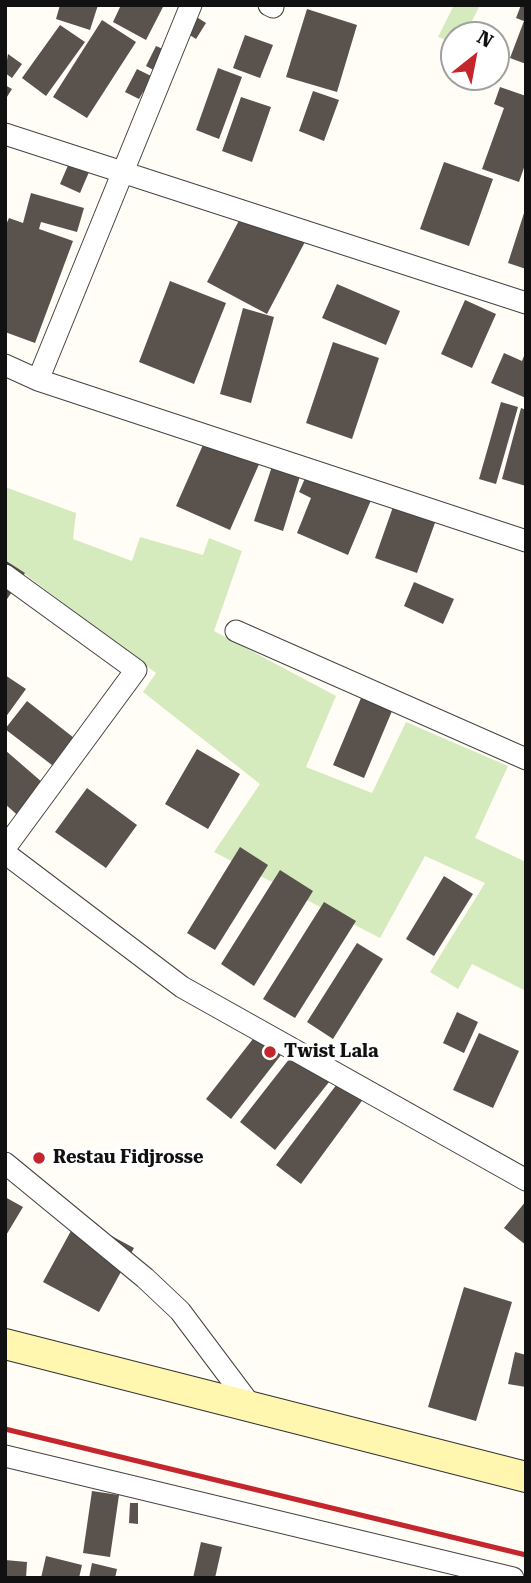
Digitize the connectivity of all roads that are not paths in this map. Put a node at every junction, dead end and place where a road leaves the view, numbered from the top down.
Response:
1 (191, 5) edge
2 (5, 134) edge
3 (125, 173) junction
4 (526, 303) edge
5 (5, 365) edge
6 (38, 380) junction
7 (526, 541) edge
8 (5, 575) edge
9 (236, 631) dead end
10 (526, 759) edge
11 (5, 850) edge
12 (5, 1163) edge
13 (526, 1180) edge
14 (5, 1344) edge
15 (252, 1407) junction
16 (5, 1456) edge
17 (526, 1477) edge
18 (513, 1578) edge

1 - 3 street
2 - 3 street
3 - 4 street
3 - 6 street
5 - 6 street
6 - 7 street
8 - 11 street
9 - 10 street
11 - 13 street
12 - 15 street
14 - 15 main road
15 - 17 main road
16 - 18 street

